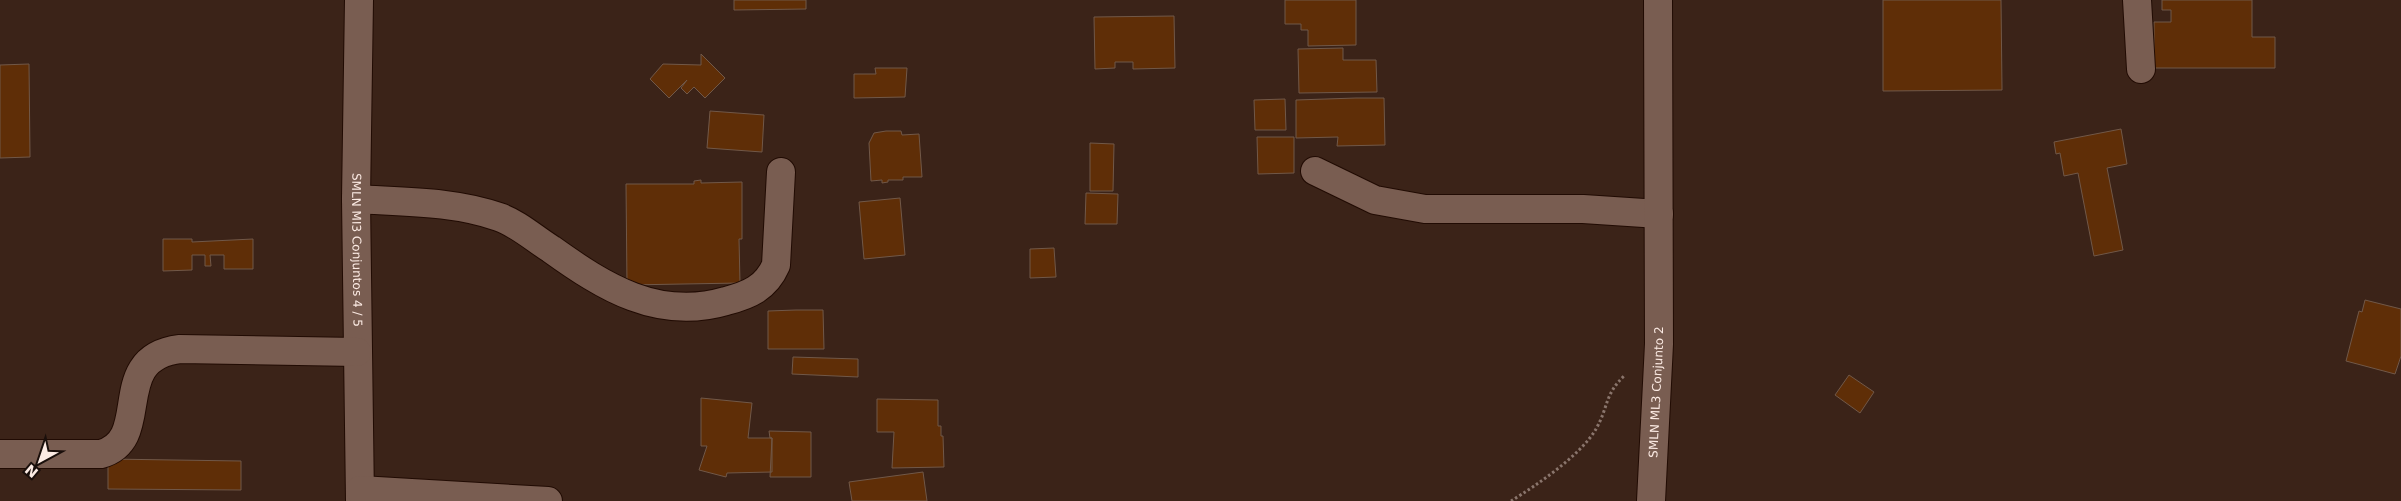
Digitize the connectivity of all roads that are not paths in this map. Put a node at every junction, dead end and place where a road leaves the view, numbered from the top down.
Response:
1 (359, 0) edge
2 (1658, 0) edge
3 (2137, 0) edge
4 (2140, 68) dead end
5 (1314, 171) dead end
6 (781, 172) dead end
7 (356, 199) junction
8 (1659, 214) junction
9 (357, 352) junction
10 (0, 454) edge
11 (360, 496) edge
12 (548, 501) edge
13 (1650, 501) edge

1 - 7 street, SMLN MI3 Conjuntos 4 / 5
2 - 8 street, SMLN ML3 Conjunto 2
3 - 4 street
5 - 8 street
6 - 7 street
7 - 9 street, SMLN MI3 Conjuntos 4 / 5
8 - 13 street, SMLN ML3 Conjunto 2
9 - 10 street
9 - 11 street, SMLN MI3 Conjuntos 4 / 5
11 - 12 street

